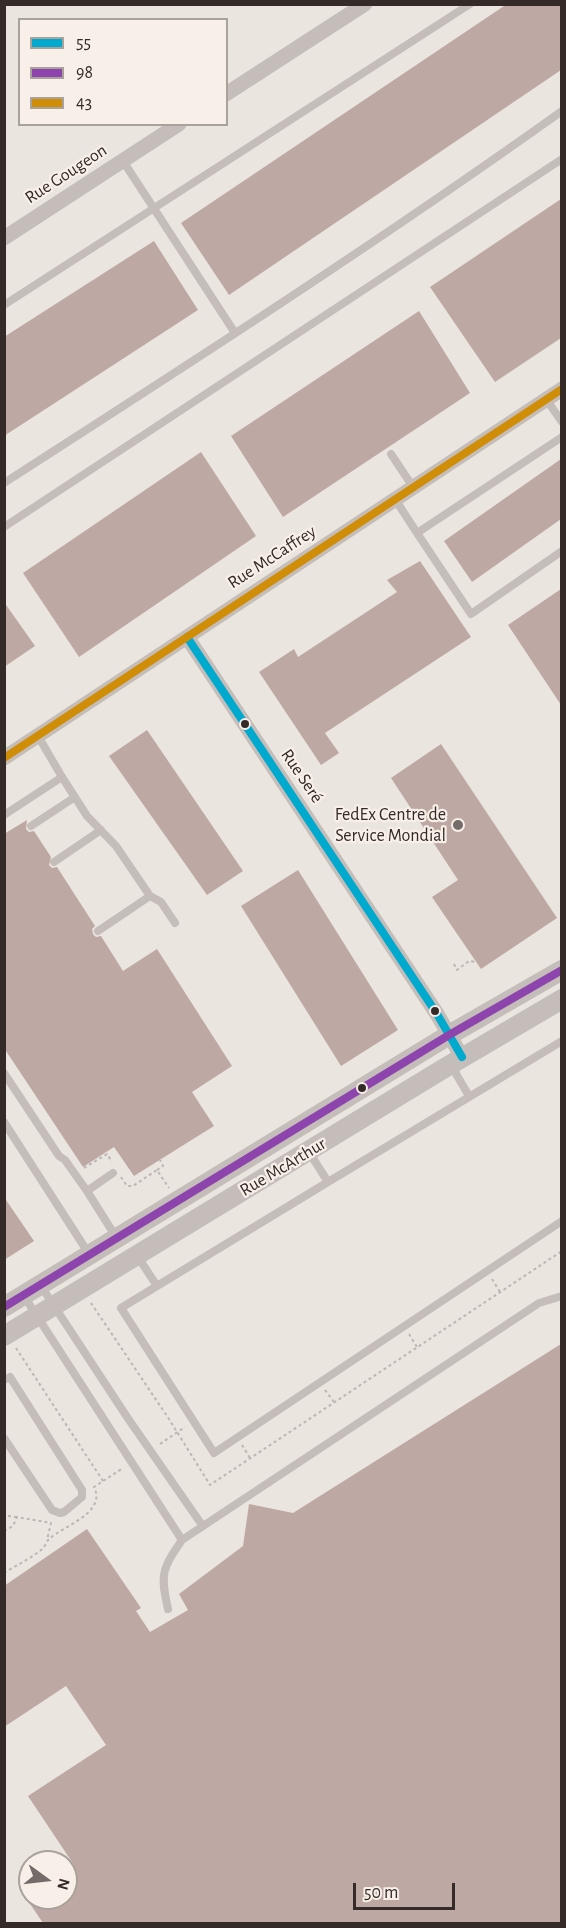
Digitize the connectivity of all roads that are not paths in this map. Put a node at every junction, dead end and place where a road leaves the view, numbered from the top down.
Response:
1 (365, 4) edge
2 (470, 4) edge
3 (228, 93) edge
4 (561, 111) edge
5 (176, 126) edge
6 (561, 159) edge
7 (123, 161) junction
8 (154, 208) junction
9 (4, 237) edge
10 (4, 305) edge
11 (235, 333) junction
12 (561, 389) edge
13 (546, 399) junction
14 (561, 422) edge
15 (561, 437) edge
16 (391, 454) dead end
17 (4, 483) edge
18 (413, 488) junction
19 (395, 499) junction
20 (4, 527) edge
21 (417, 533) junction
22 (561, 551) edge
23 (187, 637) junction
24 (38, 736) junction
25 (4, 758) edge
26 (62, 777) junction
27 (75, 797) junction
28 (4, 815) edge
29 (31, 826) dead end
30 (101, 830) junction
31 (54, 862) dead end
32 (150, 896) junction
33 (175, 923) dead end
34 (98, 931) dead end
35 (561, 970) edge
36 (561, 999) edge
37 (449, 1035) junction
38 (561, 1041) edge
39 (462, 1057) junction
40 (4, 1073) edge
41 (470, 1096) junction
42 (4, 1122) edge
43 (308, 1151) junction
44 (115, 1172) road end
45 (327, 1182) junction
46 (87, 1191) junction
47 (561, 1221) edge
48 (117, 1238) junction
49 (90, 1255) junction
50 (138, 1255) junction
51 (157, 1286) junction
52 (32, 1291) junction
53 (561, 1296) edge
54 (4, 1307) edge
55 (46, 1311) junction
56 (8, 1339) edge
57 (4, 1380) edge
58 (4, 1438) edge
59 (202, 1525) junction
60 (182, 1540) junction
61 (168, 1610) dead end

1 - 3 street
2 - 8 lane
4 - 11 lane
5 - 7 street, Rue Gougeon
6 - 20 lane
7 - 8 lane
7 - 9 street, Rue Gougeon
8 - 10 lane
8 - 11 lane
11 - 17 lane
12 - 13 street, Rue McCaffrey
13 - 14 lane
13 - 18 street, Rue McCaffrey
15 - 21 lane
16 - 18 lane
18 - 19 street, Rue McCaffrey
19 - 21 lane
19 - 23 street, Rue McCaffrey
21 - 22 lane
23 - 24 street, Rue McCaffrey
23 - 37 street, Rue Seré
24 - 25 street, Rue McCaffrey
24 - 26 lane
26 - 27 lane
26 - 28 lane
27 - 29 lane
27 - 30 lane
30 - 31 lane
30 - 32 lane
32 - 33 lane
32 - 34 lane
35 - 37 street, Rue McArthur
36 - 39 street, Rue McArthur
37 - 39 street, Rue Seré
37 - 48 street, Rue McArthur
38 - 41 lane
39 - 41 lane
39 - 43 street, Rue McArthur
40 - 46 lane
41 - 45 lane
42 - 49 lane
43 - 45 lane
43 - 50 street, Rue McArthur
44 - 46 lane
45 - 51 lane
46 - 48 lane
47 - 51 lane
48 - 49 street, Rue McArthur
49 - 52 street, Rue McArthur
50 - 51 lane
50 - 55 street, Rue McArthur
52 - 54 street, Rue McArthur
52 - 55 lane
52 - 55 lane
53 - 59 lane
55 - 56 street, Rue McArthur
55 - 59 lane
55 - 60 lane
57 - 58 lane
59 - 60 lane
60 - 61 lane

